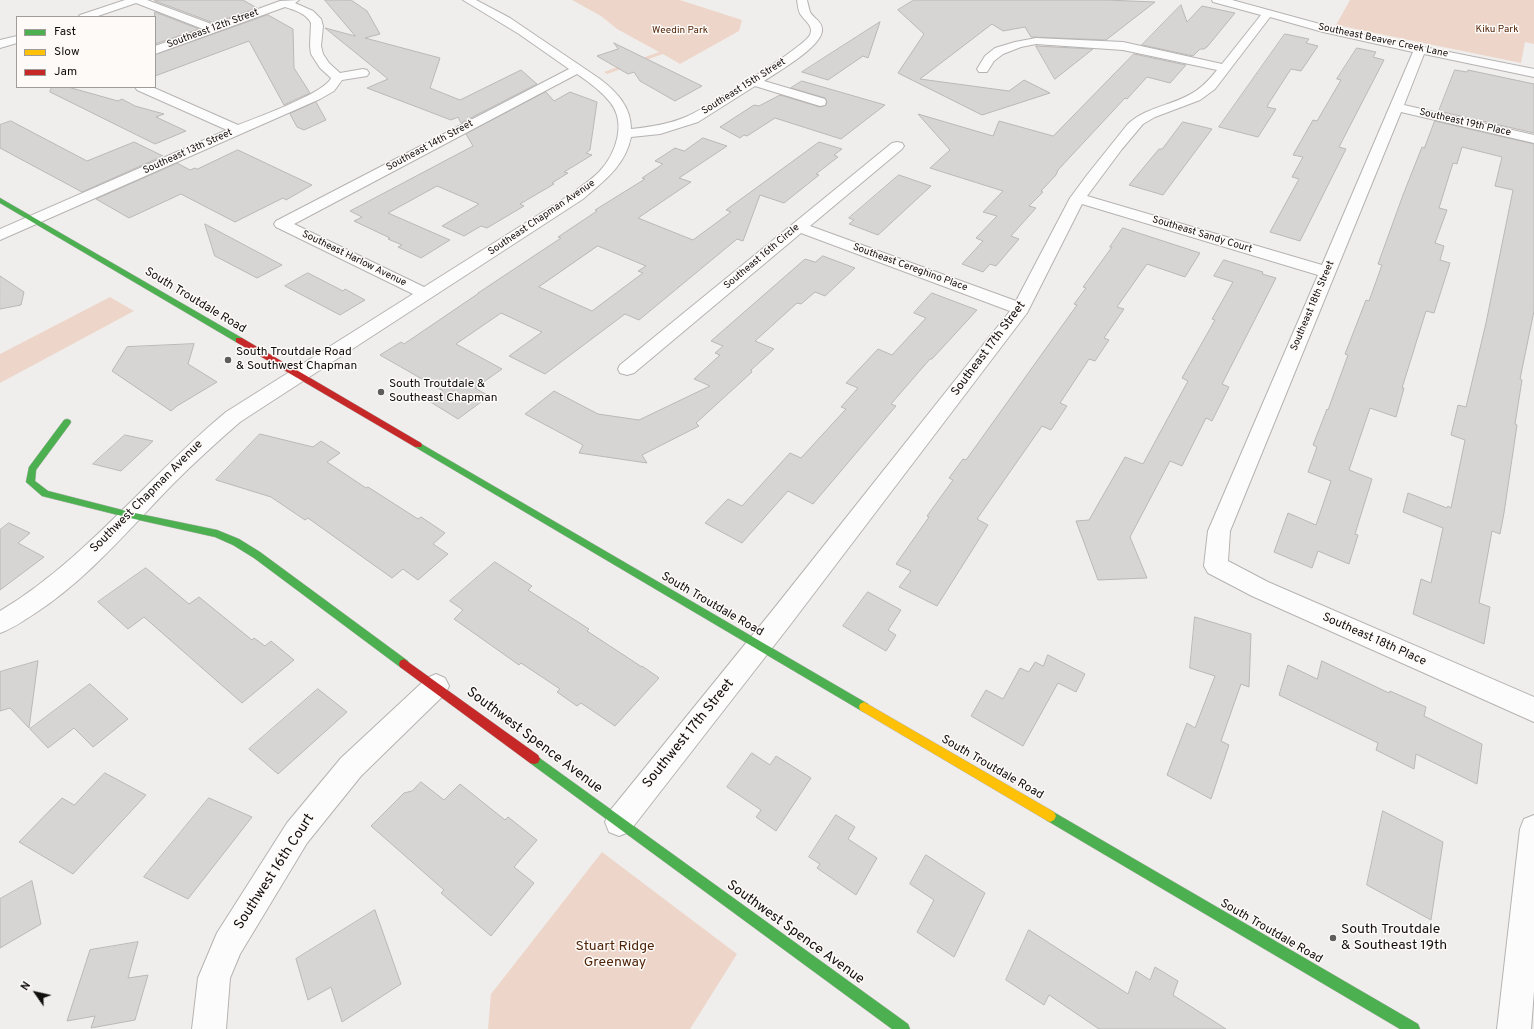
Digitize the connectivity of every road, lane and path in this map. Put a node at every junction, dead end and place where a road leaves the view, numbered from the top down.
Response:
1 (137, 0) edge
2 (468, 0) edge
3 (802, 0) edge
4 (1218, 0) edge
5 (1236, 1) edge
6 (289, 2) edge
7 (1267, 14) junction
8 (87, 16) edge
9 (214, 29) junction
10 (16, 39) edge
11 (0, 44) edge
12 (156, 50) edge
13 (1420, 50) junction
14 (1225, 68) junction
15 (578, 69) junction
16 (983, 69) dead end
17 (363, 73) dead end
18 (1534, 73) edge
19 (337, 78) junction
20 (754, 82) junction
21 (143, 88) edge
22 (820, 102) dead end
23 (1396, 107) junction
24 (238, 130) junction
25 (625, 134) junction
26 (1534, 139) edge
27 (897, 146) dead end
28 (1078, 198) junction
29 (0, 200) edge
30 (34, 220) junction
31 (282, 224) joint
32 (798, 227) junction
33 (0, 234) edge
34 (1327, 272) junction
35 (426, 294) junction
36 (1021, 309) junction
37 (627, 369) dead end
38 (299, 376) junction
39 (66, 422) dead end
40 (130, 515) junction
41 (1216, 566) joint
42 (0, 623) edge
43 (759, 646) junction
44 (436, 686) junction
45 (1534, 710) edge
46 (619, 822) junction
47 (1534, 829) edge
48 (209, 1029) edge
49 (903, 1029) edge
50 (1413, 1029) edge
51 (1514, 1029) edge

1 - 8 street
1 - 9 street
2 - 15 street, Southeast Chapman Avenue
3 - 20 street, Southeast 15th Street
4 - 5 street, Southeast Beaver Creek Lane
5 - 7 street, Southeast Beaver Creek Lane
6 - 9 street, Southeast 12th Street
6 - 19 street
7 - 13 street, Southeast Beaver Creek Lane
7 - 14 street, Southeast 17th Street
9 - 12 street, Southeast 12th Street
10 - 11 street
13 - 18 street, Southeast Beaver Creek Lane
13 - 23 street, Southeast 18th Street
14 - 16 street
14 - 28 street, Southeast 17th Street
15 - 25 street, Southeast Chapman Avenue
15 - 31 street, Southeast 14th Street
17 - 19 street
19 - 24 street, Southeast 13th Street
20 - 22 street
20 - 25 street, Southeast 15th Street
21 - 24 street
23 - 26 street, Southeast 19th Place
23 - 34 street, Southeast 18th Street
24 - 30 street, Southeast 13th Street
25 - 35 street, Southeast Chapman Avenue
27 - 32 street, Southeast 16th Circle
28 - 34 street, Southeast Sandy Court
28 - 36 street, Southeast 17th Street
29 - 30 main road, South Troutdale Road
30 - 33 street, Southeast 13th Street
30 - 38 main road, South Troutdale Road
31 - 35 street, Southeast Harlow Avenue
32 - 36 street, Southeast Cereghino Place
32 - 37 street, Southeast 16th Circle
34 - 41 street, Southeast 18th Street
35 - 38 street, Southeast Chapman Avenue
36 - 43 street, Southeast 17th Street
38 - 40 street, Southwest Chapman Avenue
38 - 43 main road, South Troutdale Road
39 - 40 main road, Southwest Spence Avenue
40 - 42 street, Southwest Chapman Avenue
40 - 44 main road, Southwest Spence Avenue
41 - 45 street, Southeast 18th Place
43 - 46 street, Southwest 17th Street
43 - 50 main road, South Troutdale Road
44 - 46 main road, Southwest Spence Avenue
44 - 48 street, Southwest 16th Court
46 - 49 main road, Southwest Spence Avenue
47 - 51 street

